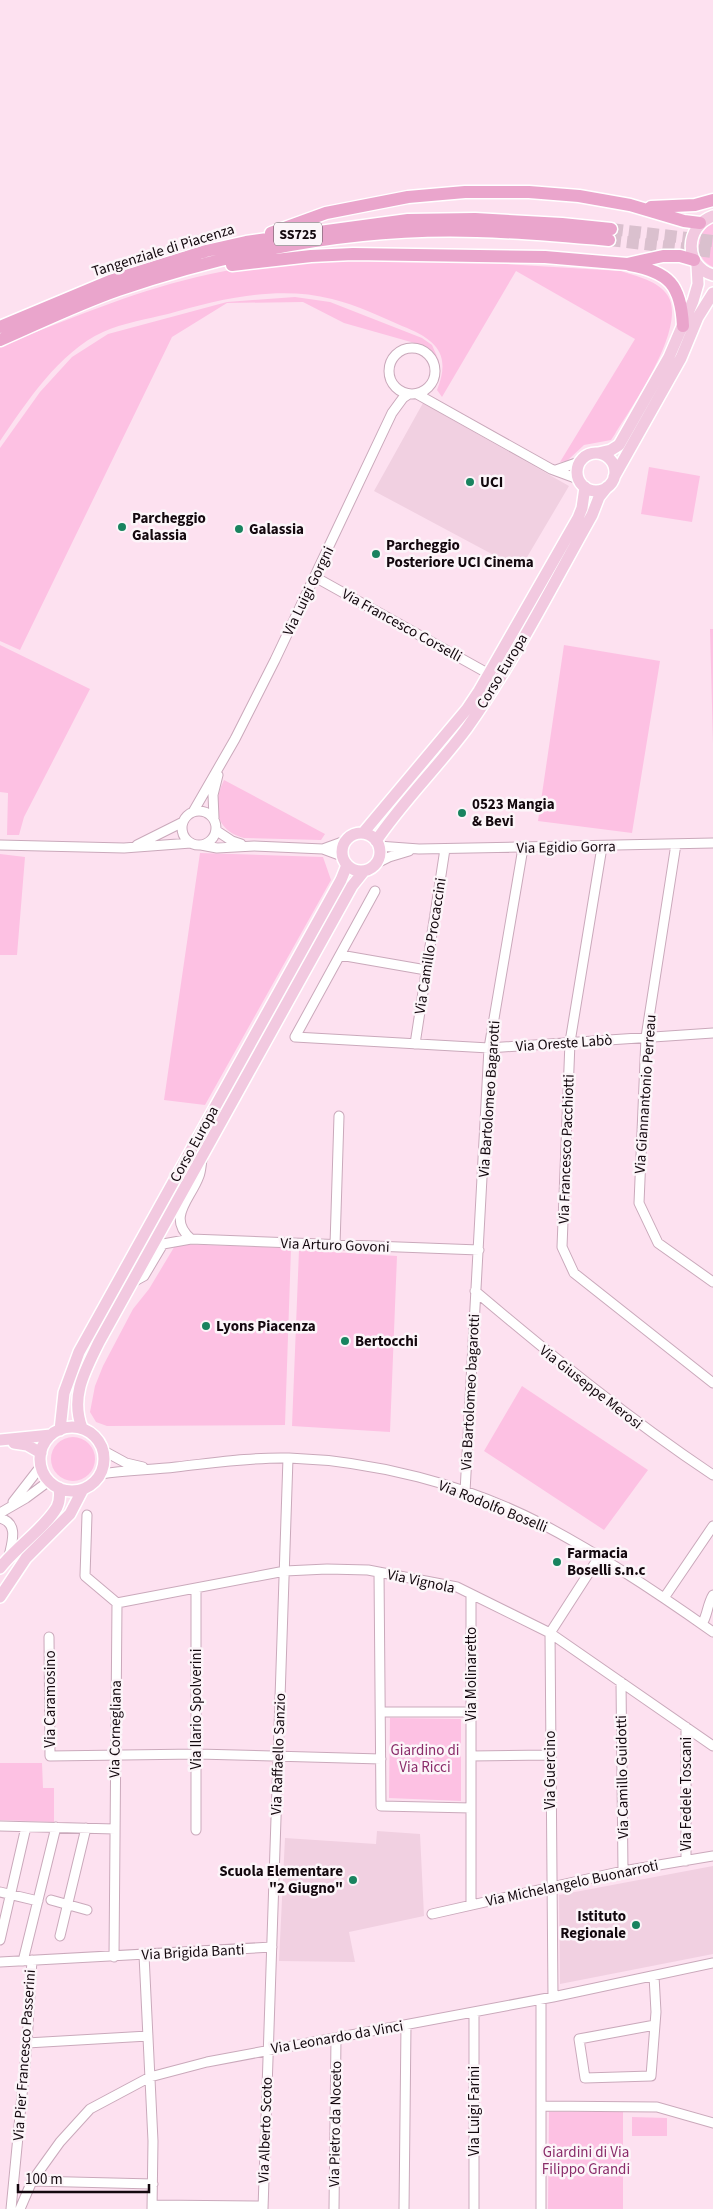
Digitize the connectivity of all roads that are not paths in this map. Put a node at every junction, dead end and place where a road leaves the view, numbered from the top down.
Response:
1 (713, 200) edge
2 (630, 205) junction
3 (713, 216) edge
4 (700, 223) junction
5 (246, 242) junction
6 (696, 263) junction
7 (627, 264) junction
8 (713, 275) edge
9 (160, 276) junction
10 (713, 293) edge
11 (683, 326) junction
12 (0, 327) edge
13 (0, 340) edge
14 (395, 387) junction
15 (430, 387) junction
16 (413, 394) junction
17 (436, 404) junction
18 (392, 413) junction
19 (598, 452) junction
20 (580, 462) junction
21 (556, 470) junction
22 (614, 477) junction
23 (582, 483) junction
24 (607, 487) junction
25 (315, 577) junction
26 (489, 674) junction
27 (220, 767) junction
28 (193, 812) junction
29 (214, 818) junction
30 (183, 822) junction
31 (217, 831) junction
32 (363, 833) junction
33 (345, 841) junction
34 (191, 843) junction
35 (377, 843) junction
36 (713, 843) edge
37 (676, 844) junction
38 (0, 845) edge
39 (201, 845) junction
40 (254, 846) junction
41 (602, 847) junction
42 (124, 848) junction
43 (523, 848) junction
44 (323, 849) junction
45 (419, 849) junction
46 (445, 849) junction
47 (345, 861) junction
48 (375, 864) junction
49 (364, 871) junction
50 (375, 891) dead end
51 (340, 955) junction
52 (426, 970) junction
53 (713, 1033) edge
54 (646, 1037) junction
55 (570, 1042) junction
56 (415, 1044) junction
57 (489, 1048) junction
58 (339, 1116) dead end
59 (202, 1157) junction
60 (191, 1238) junction
61 (335, 1245) junction
62 (479, 1250) junction
63 (132, 1282) junction
64 (713, 1282) edge
65 (475, 1291) junction
66 (713, 1383) edge
67 (82, 1428) junction
68 (56, 1432) junction
69 (0, 1441) edge
70 (104, 1451) junction
71 (41, 1454) junction
72 (288, 1458) junction
73 (41, 1466) junction
74 (156, 1468) junction
75 (101, 1474) junction
76 (713, 1475) edge
77 (49, 1481) junction
78 (59, 1488) junction
79 (82, 1489) junction
80 (465, 1492) junction
81 (3, 1511) edge
82 (87, 1515) dead end
83 (0, 1518) edge
84 (713, 1526) edge
85 (9, 1556) junction
86 (599, 1557) junction
87 (0, 1568) edge
88 (285, 1571) junction
89 (379, 1572) junction
90 (196, 1588) junction
91 (471, 1594) junction
92 (713, 1595) edge
93 (0, 1597) edge
94 (664, 1598) junction
95 (116, 1603) junction
96 (702, 1624) junction
97 (713, 1632) edge
98 (550, 1633) junction
99 (49, 1637) dead end
100 (621, 1682) junction
101 (381, 1712) junction
102 (471, 1712) junction
103 (686, 1728) junction
104 (713, 1746) edge
105 (197, 1754) junction
106 (115, 1755) junction
107 (550, 1755) junction
108 (278, 1756) junction
109 (471, 1756) junction
110 (381, 1759) junction
111 (471, 1808) junction
112 (0, 1826) edge
113 (26, 1827) junction
114 (56, 1828) junction
115 (86, 1828) junction
116 (115, 1829) junction
117 (196, 1830) dead end
118 (713, 1856) edge
119 (686, 1861) junction
120 (623, 1871) junction
121 (551, 1887) junction
122 (0, 1892) edge
123 (10, 1894) junction
124 (51, 1900) dead end
125 (38, 1901) junction
126 (68, 1904) junction
127 (471, 1904) junction
128 (87, 1910) dead end
129 (432, 1914) dead end
130 (60, 1936) dead end
131 (0, 1940) edge
132 (272, 1947) junction
133 (144, 1955) junction
134 (114, 1957) junction
135 (27, 1961) junction
136 (0, 1962) edge
137 (713, 1964) edge
138 (654, 1976) junction
139 (553, 1997) junction
140 (541, 2000) junction
141 (474, 2012) junction
142 (406, 2025) junction
143 (655, 2025) junction
144 (148, 2036) junction
145 (336, 2038) junction
146 (27, 2043) junction
147 (268, 2050) junction
148 (150, 2077) junction
149 (541, 2106) junction
150 (713, 2123) edge
151 (32, 2181) junction
152 (153, 2184) junction
153 (153, 2207) edge
154 (263, 2207) edge
155 (11, 2209) edge
156 (20, 2209) edge
157 (334, 2209) edge
158 (404, 2209) edge
159 (474, 2209) edge
160 (541, 2209) edge

1 - 2 highway
2 - 4 highway
2 - 5 highway
3 - 4 main road
4 - 6 main road
5 - 9 highway, Tangenziale di Piacenza / SS725
5 - 12 highway, Tangenziale di Piacenza / SS725
6 - 7 highway
6 - 8 main road
6 - 11 main road
7 - 9 highway
7 - 11 highway
9 - 13 highway, Tangenziale di Piacenza / SS725
10 - 22 main road
11 - 19 main road
14 - 15 street
14 - 16 street
14 - 18 street, Via Luigi Gorgni
15 - 16 street
15 - 17 street
16 - 17 street
16 - 18 street, Via Luigi Gorgni
17 - 21 street
18 - 25 street, Via Luigi Gorgni
19 - 20 main road
19 - 22 main road
20 - 21 street
20 - 23 main road
21 - 23 street
22 - 24 main road
23 - 24 main road
23 - 26 main road, Corso Europa
24 - 35 main road, Corso Europa
25 - 26 street, Via Francesco Corselli
25 - 27 street, Via Luigi Gorgni
26 - 32 main road, Corso Europa
27 - 28 street, Via Luigi Gorgni
27 - 29 street, Via Luigi Gorgni
28 - 29 street
28 - 30 street
29 - 31 street
30 - 34 street
30 - 42 street
31 - 39 street
31 - 40 street
32 - 33 main road, Corso Europa
32 - 35 main road
33 - 44 street
33 - 47 main road, Corso Europa
34 - 39 street
34 - 42 street
35 - 45 street, Via Egidio Gorra
35 - 48 main road, Corso Europa
36 - 37 street, Via Egidio Gorra
37 - 41 street, Via Egidio Gorra
37 - 54 street, Via Giannantonio Perreau
38 - 42 street
39 - 40 street
40 - 44 street
41 - 43 street, Via Egidio Gorra
41 - 55 street, Via Francesco Pacchiotti
43 - 46 street, Via Egidio Gorra
43 - 57 street, Via Bartolomeo Bagarotti
44 - 47 street
45 - 46 street, Via Egidio Gorra
45 - 48 street, Via Egidio Gorra
46 - 52 street, Via Camillo Procaccini
47 - 49 main road
47 - 68 main road, Corso Europa
48 - 49 main road, Corso Europa
49 - 59 main road, Corso Europa
50 - 51 street
51 - 52 street
51 - 56 street, Via Oreste Labò
52 - 56 street, Via Camillo Procaccini
53 - 54 street, Via Oreste Labò
54 - 55 street, Via Oreste Labò
54 - 64 street, Via Giannantonio Perreau
55 - 57 street, Via Oreste Labò
55 - 66 street, Via Francesco Pacchiotti
56 - 57 street, Via Oreste Labò
57 - 62 street, Via Bartolomeo Bagarotti
58 - 61 street
59 - 60 street
59 - 63 main road, Corso Europa
60 - 61 street, Via Arturo Govoni
60 - 63 street, Via Arturo Govoni
61 - 62 street, Via Arturo Govoni
62 - 65 street, Via Bartolomeo Bagarotti
63 - 67 main road, Corso Europa
65 - 76 street, Via Giuseppe Merosi
65 - 80 street, Via Bartolomeo bagarotti
67 - 68 main road
67 - 70 main road, Via Rodolfo Boselli
68 - 69 main road
68 - 71 main road
69 - 71 main road
70 - 74 street, Via Rodolfo Boselli
70 - 75 main road
71 - 73 main road
72 - 74 street, Via Rodolfo Boselli
72 - 80 street, Via Rodolfo Boselli
72 - 88 street, Via Raffaello Sanzio
73 - 77 main road
73 - 81 street
74 - 75 street, Via Rodolfo Boselli
75 - 79 main road
77 - 78 main road
77 - 81 street
78 - 79 main road
78 - 85 main road
79 - 93 main road
80 - 86 street, Via Rodolfo Boselli
82 - 95 street
83 - 85 street
84 - 94 street
85 - 87 main road
86 - 94 street, Via Rodolfo Boselli
86 - 98 street
88 - 89 street, Via Vignola
88 - 90 street, Via Vignola
88 - 108 street, Via Raffaello Sanzio
89 - 91 street, Via Vignola
89 - 101 street
90 - 95 street, Via Vignola
90 - 105 street, Via Ilario Spolverini
91 - 98 street, Via Vignola
91 - 102 street, Via Molinaretto
92 - 96 street
94 - 96 street, Via Rodolfo Boselli
95 - 106 street, Via Cornegliana
96 - 97 street, Via Rodolfo Boselli
98 - 100 street, Via Vignola
98 - 107 street, Via Guercino
99 - 106 street, Via Caramosino
100 - 103 street, Via Vignola
100 - 120 street, Via Camillo Guidotti
101 - 102 street
101 - 110 street
102 - 109 street, Via Molinaretto
103 - 104 street, Via Vignola
103 - 119 street, Via Fedele Toscani
105 - 106 street
105 - 108 street
105 - 117 street, Via Ilario Spolverini
106 - 116 street, Via Cornegliana
107 - 109 street
107 - 121 street, Via Guercino
108 - 110 street
108 - 132 street, Via Raffaello Sanzio
109 - 111 street, Via Molinaretto
110 - 111 street
111 - 127 street, Via Molinaretto
112 - 113 street
113 - 114 street
113 - 123 street
114 - 115 street
114 - 125 street, Via Pier Francesco Passerini
115 - 116 street
115 - 126 street
116 - 134 street, Via Cornegliana
118 - 119 street, Via Michelangelo Buonarroti
119 - 120 street, Via Michelangelo Buonarroti
120 - 121 street, Via Michelangelo Buonarroti
121 - 127 street, Via Michelangelo Buonarroti
121 - 139 street, Via Guercino
122 - 123 street
123 - 125 street
123 - 131 street
124 - 126 street
125 - 135 street, Via Pier Francesco Passerini
126 - 128 street
126 - 130 street
127 - 129 street, Via Michelangelo Buonarroti
132 - 133 street, Via Brigida Banti
132 - 147 street, Via Raffaello Sanzio
133 - 134 street, Via Brigida Banti
133 - 144 street
134 - 135 street, Via Brigida Banti
135 - 136 street, Via Brigida Banti
135 - 146 street, Via Pier Francesco Passerini
137 - 138 street, Via Leonardo da Vinci
138 - 139 street, Via Leonardo da Vinci
138 - 143 street
139 - 140 street, Via Leonardo da Vinci
140 - 141 street, Via Leonardo da Vinci
140 - 149 street
141 - 142 street, Via Leonardo da Vinci
141 - 159 street, Via Luigi Farini
142 - 145 street, Via Leonardo da Vinci
142 - 158 street
143 - 143 street
144 - 146 street
144 - 148 street
145 - 147 street, Via Leonardo da Vinci
145 - 157 street, Via Pietro da Noceto
146 - 155 street, Via Pier Francesco Passerini
147 - 148 street, Via Leonardo da Vinci
147 - 154 street, Via Alberto Scoto
148 - 151 street, Via Leonardo da Vinci
148 - 152 street
149 - 150 street
149 - 160 street
151 - 152 street
151 - 156 street, Via Leonardo da Vinci
152 - 153 street
153 - 154 street

